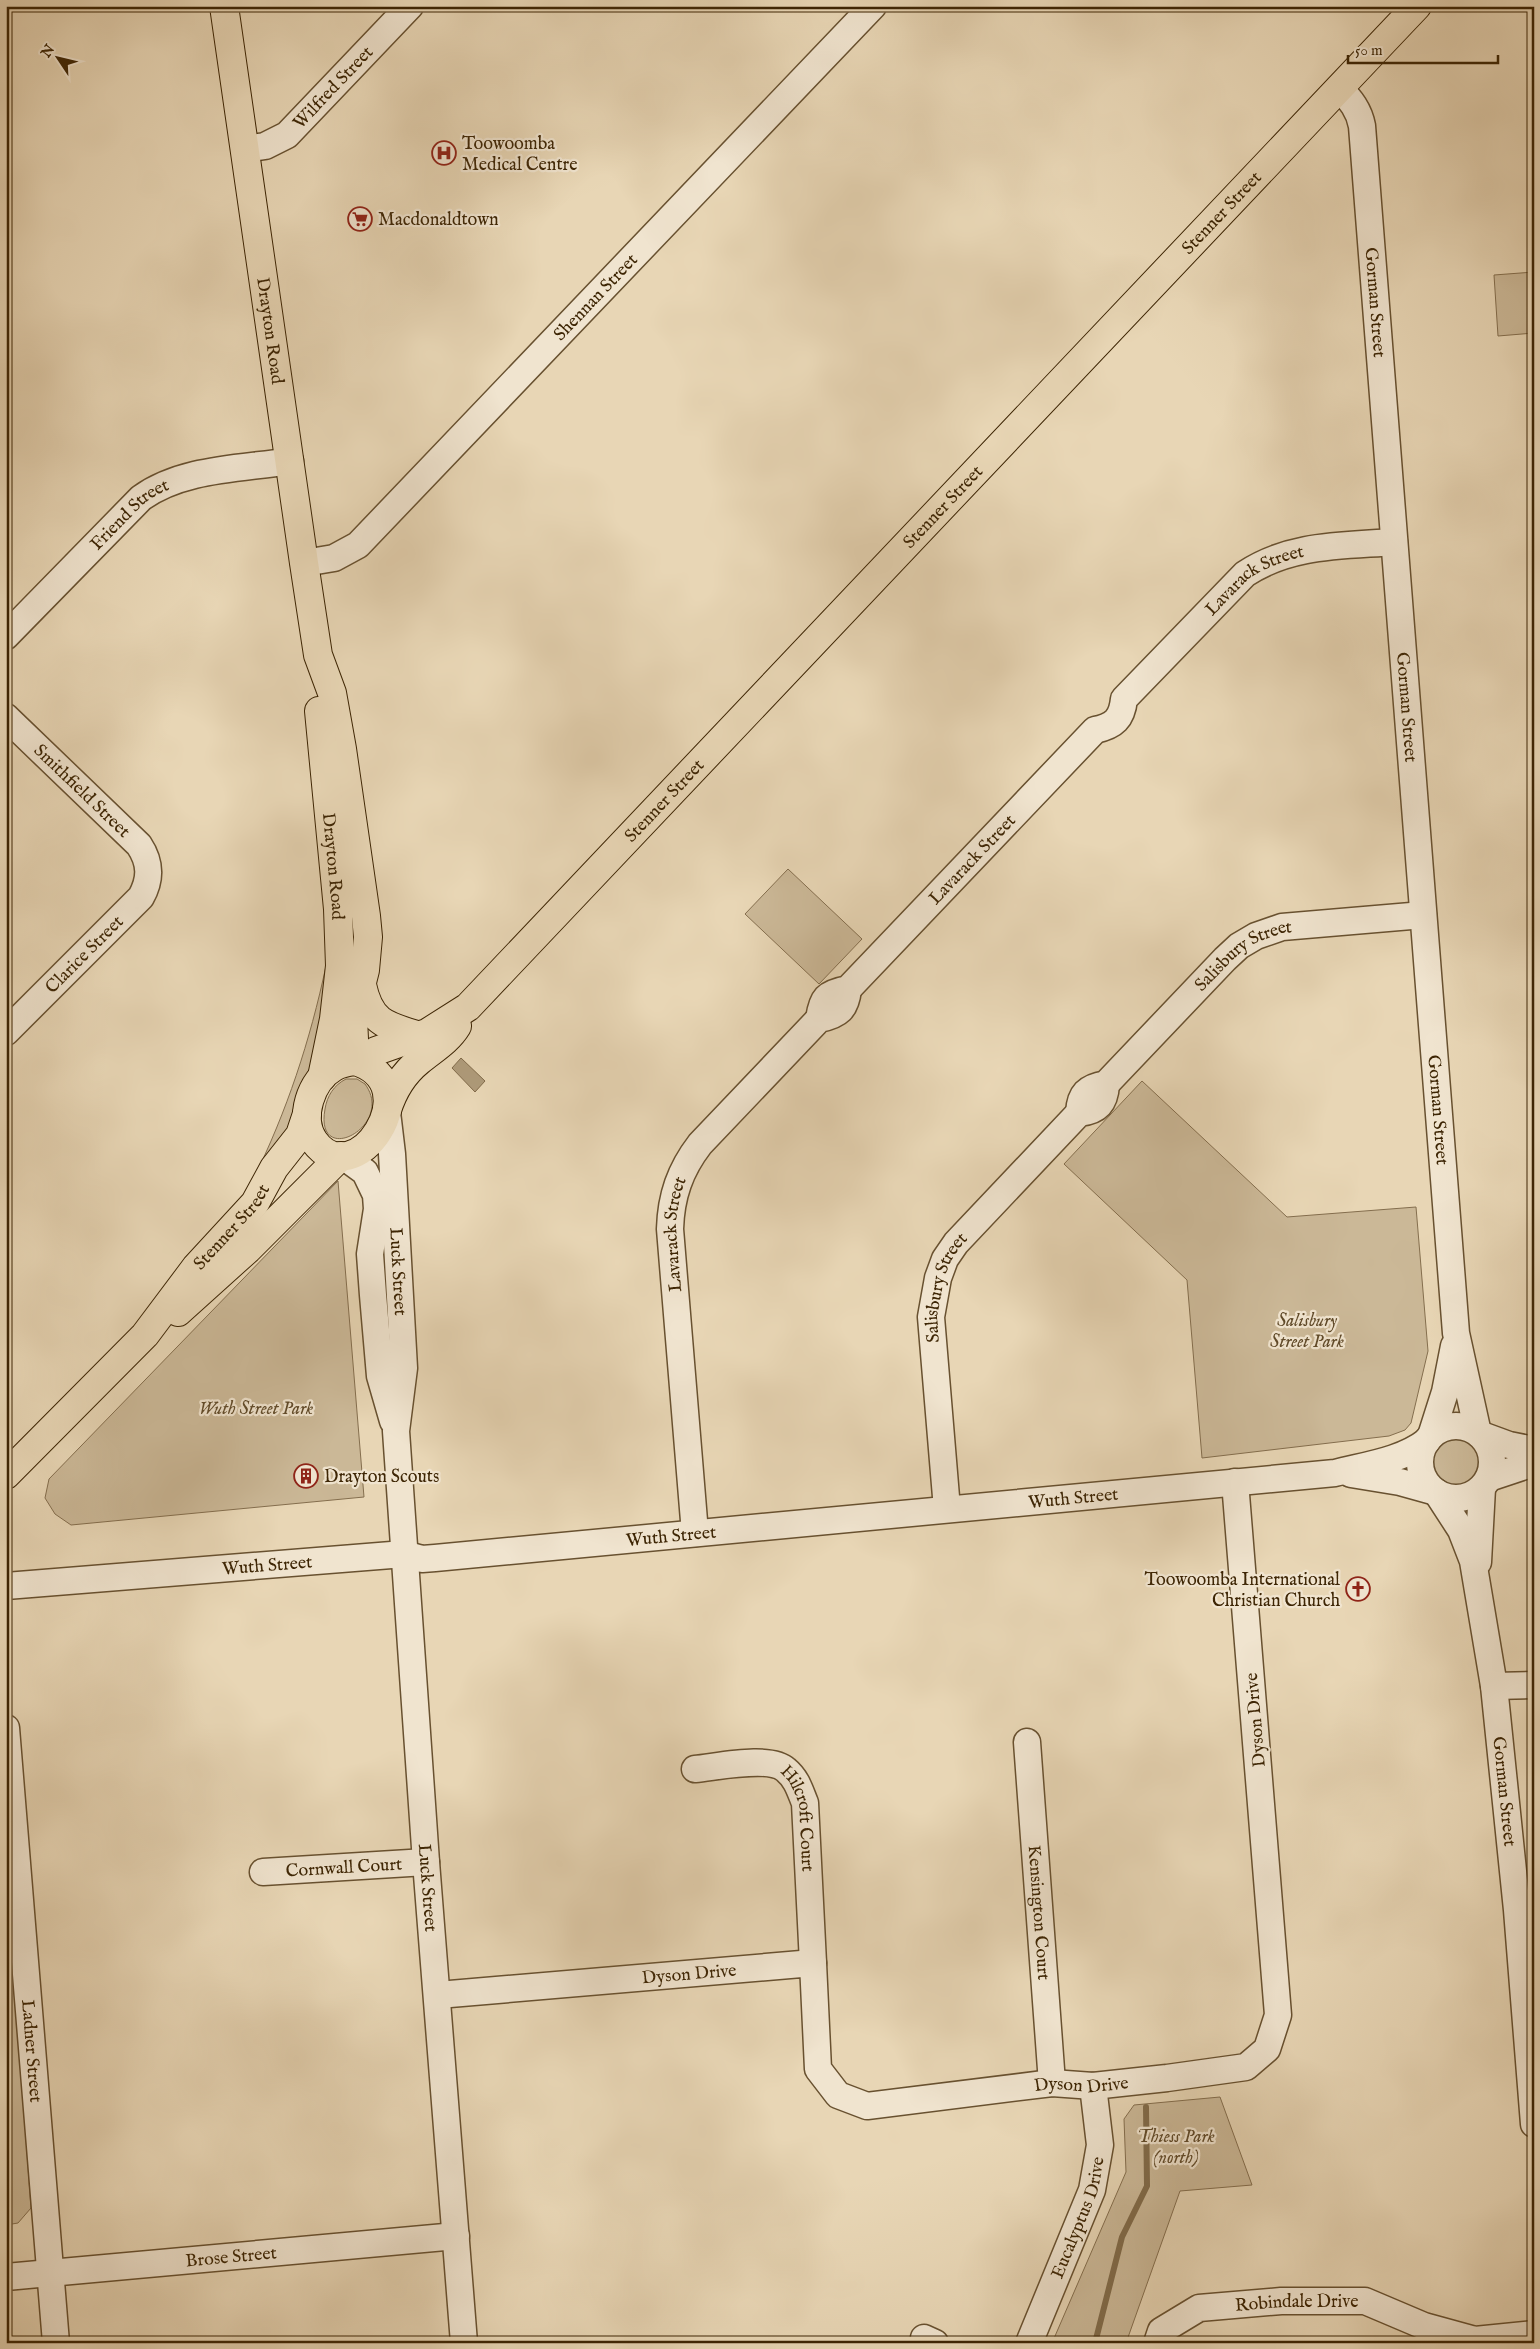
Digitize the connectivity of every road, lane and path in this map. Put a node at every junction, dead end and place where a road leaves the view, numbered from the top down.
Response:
1 (224, 6) edge
2 (410, 6) edge
3 (873, 6) edge
4 (1417, 6) edge
5 (1339, 88) junction
6 (245, 149) junction
7 (290, 461) junction
8 (1394, 542) junction
9 (304, 562) junction
10 (6, 636) edge
11 (318, 655) junction
12 (6, 717) edge
13 (149, 870) joint
14 (1423, 915) junction
15 (362, 985) junction
16 (468, 1007) junction
17 (6, 1032) edge
18 (420, 1036) junction
19 (358, 1062) junction
20 (322, 1077) junction
21 (387, 1111) junction
22 (307, 1114) junction
23 (342, 1156) junction
24 (1456, 1333) junction
25 (145, 1335) junction
26 (396, 1431) junction
27 (1478, 1434) junction
28 (1429, 1439) junction
29 (1534, 1450) edge
30 (1534, 1462) edge
31 (1335, 1473) junction
32 (6, 1475) edge
33 (1234, 1482) junction
34 (1485, 1483) junction
35 (1436, 1493) junction
36 (947, 1509) junction
37 (695, 1533) junction
38 (404, 1554) junction
39 (1477, 1578) junction
40 (6, 1586) edge
41 (1534, 1685) edge
42 (1494, 1686) junction
43 (6, 1728) edge
44 (1027, 1742) dead end
45 (695, 1769) dead end
46 (426, 1862) junction
47 (263, 1872) dead end
48 (1525, 1910) edge
49 (813, 1963) junction
50 (438, 1995) junction
51 (1052, 2083) junction
52 (1093, 2086) junction
53 (1534, 2124) edge
54 (456, 2236) junction
55 (51, 2272) junction
56 (6, 2277) edge
57 (1534, 2334) edge
58 (56, 2343) edge
59 (464, 2343) edge
60 (1029, 2343) edge
61 (1157, 2343) edge

1 - 6 main road, Drayton Road
2 - 6 street, Wilfred Street
3 - 9 street, Shennan Street
4 - 5 main road, Stenner Street
5 - 8 street, Gorman Street
5 - 16 main road, Stenner Street
6 - 7 main road, Drayton Road
7 - 9 main road, Drayton Road
7 - 10 street, Friend Street
8 - 14 street, Gorman Street
8 - 37 street, Lavarack Street
9 - 11 main road, Drayton Road
11 - 15 main road, Drayton Road
11 - 20 main road, Drayton Road
12 - 13 street, Smithfield Street
13 - 17 street, Clarice Street
14 - 24 street, Gorman Street
14 - 36 street, Salisbury Street
15 - 18 main road
15 - 19 main road, Drayton Road
16 - 18 main road, Stenner Street
16 - 21 main road, Stenner Street
18 - 19 main road, Stenner Street
19 - 20 main road
19 - 21 main road
20 - 22 main road
21 - 23 main road
21 - 26 street, Luck Street
22 - 23 main road
22 - 25 main road, Stenner Street
23 - 25 main road, Stenner Street
23 - 26 street, Luck Street
24 - 27 street, Gorman Street
24 - 28 street, Gorman Street
25 - 32 main road, Stenner Street
26 - 38 street, Luck Street
27 - 28 street
27 - 29 street
27 - 34 street
28 - 31 street, Wuth Street
28 - 35 street
30 - 34 street
31 - 33 street, Wuth Street
31 - 35 street, Wuth Street
33 - 36 street, Wuth Street
33 - 52 street, Dyson Drive
34 - 35 street
34 - 39 street, Gorman Street
35 - 39 street, Gorman Street
36 - 37 street, Wuth Street
37 - 38 street, Wuth Street
38 - 40 street, Wuth Street
38 - 46 street, Luck Street
39 - 42 street, Gorman Street
41 - 42 street
42 - 48 street, Gorman Street
43 - 55 street, Ladner Street
44 - 51 street, Kensington Court
45 - 49 street, Hilcroft Court
46 - 47 street, Cornwall Court
46 - 50 street, Luck Street
48 - 53 street, Gorman Street
49 - 50 street, Dyson Drive
49 - 51 street, Dyson Drive
50 - 54 street, Luck Street
51 - 52 street, Dyson Drive
52 - 60 street, Eucalyptus Drive
54 - 55 street, Brose Street
54 - 59 street, Luck Street
55 - 56 street, Brose Street
55 - 58 street, Ladner Street
57 - 61 street, Robindale Drive

